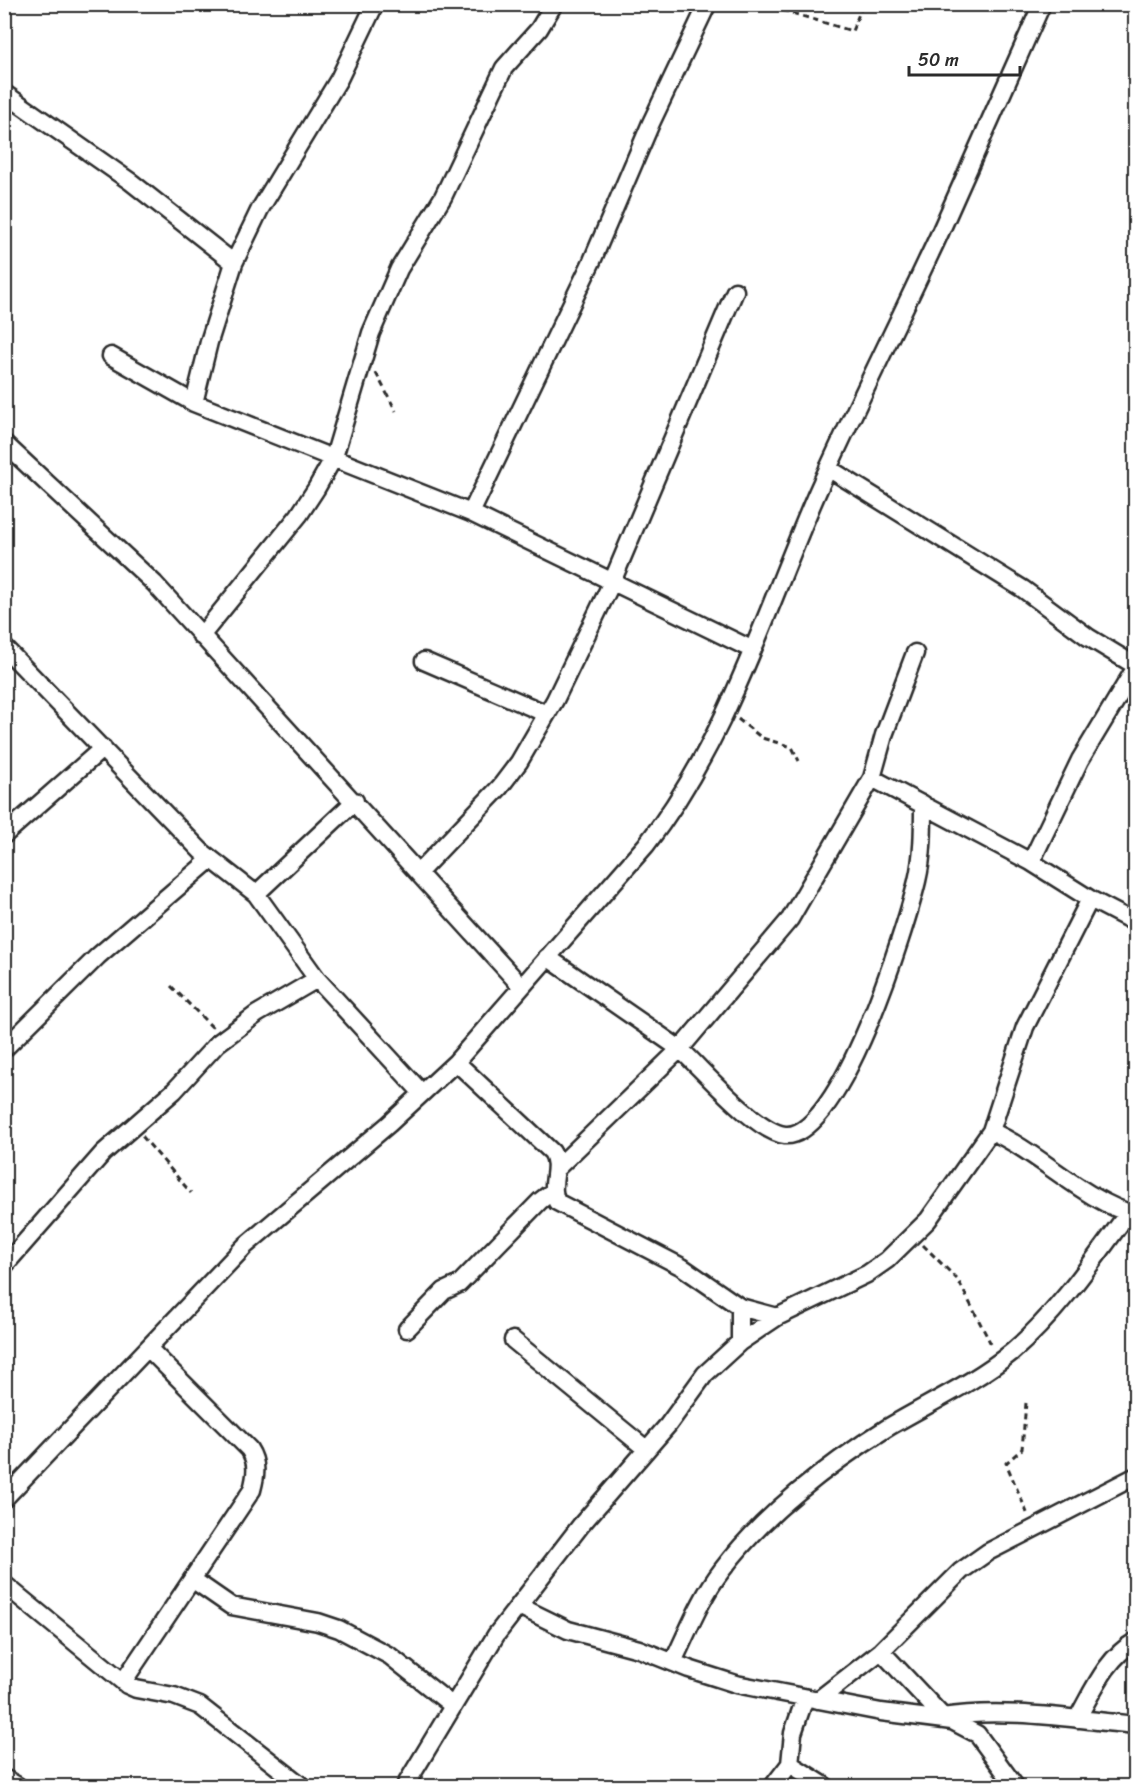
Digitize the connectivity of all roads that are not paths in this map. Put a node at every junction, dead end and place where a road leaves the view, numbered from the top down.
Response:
1 (375, 4) edge
2 (554, 4) edge
3 (1042, 4) edge
4 (706, 5) edge
5 (4, 93) edge
6 (234, 263) junction
7 (735, 291) dead end
8 (111, 356) dead end
9 (194, 403) junction
10 (4, 443) edge
11 (334, 457) junction
12 (828, 468) junction
13 (471, 513) junction
14 (612, 582) junction
15 (201, 636) junction
16 (4, 647) edge
17 (751, 649) junction
18 (915, 653) dead end
19 (424, 661) dead end
20 (1136, 667) edge
21 (547, 714) junction
22 (103, 748) junction
23 (872, 778) junction
24 (355, 801) junction
25 (923, 804) junction
26 (4, 835) edge
27 (211, 859) junction
28 (1032, 862) junction
29 (419, 872) junction
30 (256, 894) junction
31 (1090, 899) junction
32 (1136, 923) edge
33 (547, 957) junction
34 (317, 979) junction
35 (521, 986) junction
36 (4, 1049) edge
37 (680, 1049) junction
38 (456, 1062) junction
39 (421, 1092) junction
40 (991, 1131) junction
41 (556, 1169) junction
42 (553, 1191) junction
43 (1132, 1214) edge
44 (4, 1266) edge
45 (740, 1307) junction
46 (777, 1317) junction
47 (407, 1329) dead end
48 (513, 1340) dead end
49 (740, 1342) junction
50 (148, 1348) junction
51 (646, 1449) junction
52 (1135, 1481) edge
53 (4, 1499) edge
54 (192, 1580) junction
55 (4, 1584) edge
56 (519, 1606) junction
57 (1136, 1641) edge
58 (881, 1651) junction
59 (673, 1662) junction
60 (123, 1682) junction
61 (811, 1699) junction
62 (453, 1706) junction
63 (939, 1717) junction
64 (1077, 1719) junction
65 (1136, 1725) edge
66 (790, 1764) junction
67 (4, 1778) edge
68 (18, 1786) edge
69 (302, 1786) edge
70 (405, 1786) edge
71 (773, 1786) edge
72 (825, 1786) edge
73 (1015, 1786) edge

1 - 6 street
2 - 11 street
3 - 12 street
4 - 13 street
5 - 6 street
6 - 9 street
7 - 14 street
8 - 9 street
9 - 11 street
10 - 15 street
11 - 13 street
11 - 15 street
12 - 17 street
12 - 20 street
13 - 14 street
14 - 17 street
14 - 21 street
15 - 24 street
16 - 22 street
17 - 33 street
18 - 23 street
19 - 21 street
20 - 28 street
21 - 29 street
22 - 26 street
22 - 27 street
23 - 25 street
23 - 37 street
24 - 29 street
24 - 30 street
25 - 28 street
25 - 37 street
27 - 30 street
27 - 36 street
28 - 31 street
29 - 35 street
30 - 34 street
31 - 32 street
31 - 40 street
33 - 35 street
33 - 37 street
34 - 39 street
34 - 44 street
35 - 38 street
37 - 41 street
38 - 39 street
38 - 41 street
39 - 50 street
40 - 43 street
40 - 46 street
41 - 42 street
42 - 45 street
42 - 47 street
43 - 59 street
45 - 46 street
45 - 49 street
46 - 49 street
48 - 51 street
49 - 51 street
50 - 53 street
50 - 54 street
51 - 56 street
52 - 58 street
54 - 60 street
54 - 62 street
55 - 60 street
56 - 59 street
56 - 62 street
57 - 64 street
58 - 61 street
58 - 63 street
59 - 61 street
60 - 69 street
61 - 63 street
61 - 66 street
62 - 70 street
63 - 64 street
63 - 73 street
64 - 65 street
66 - 71 street
66 - 72 street
67 - 68 street

